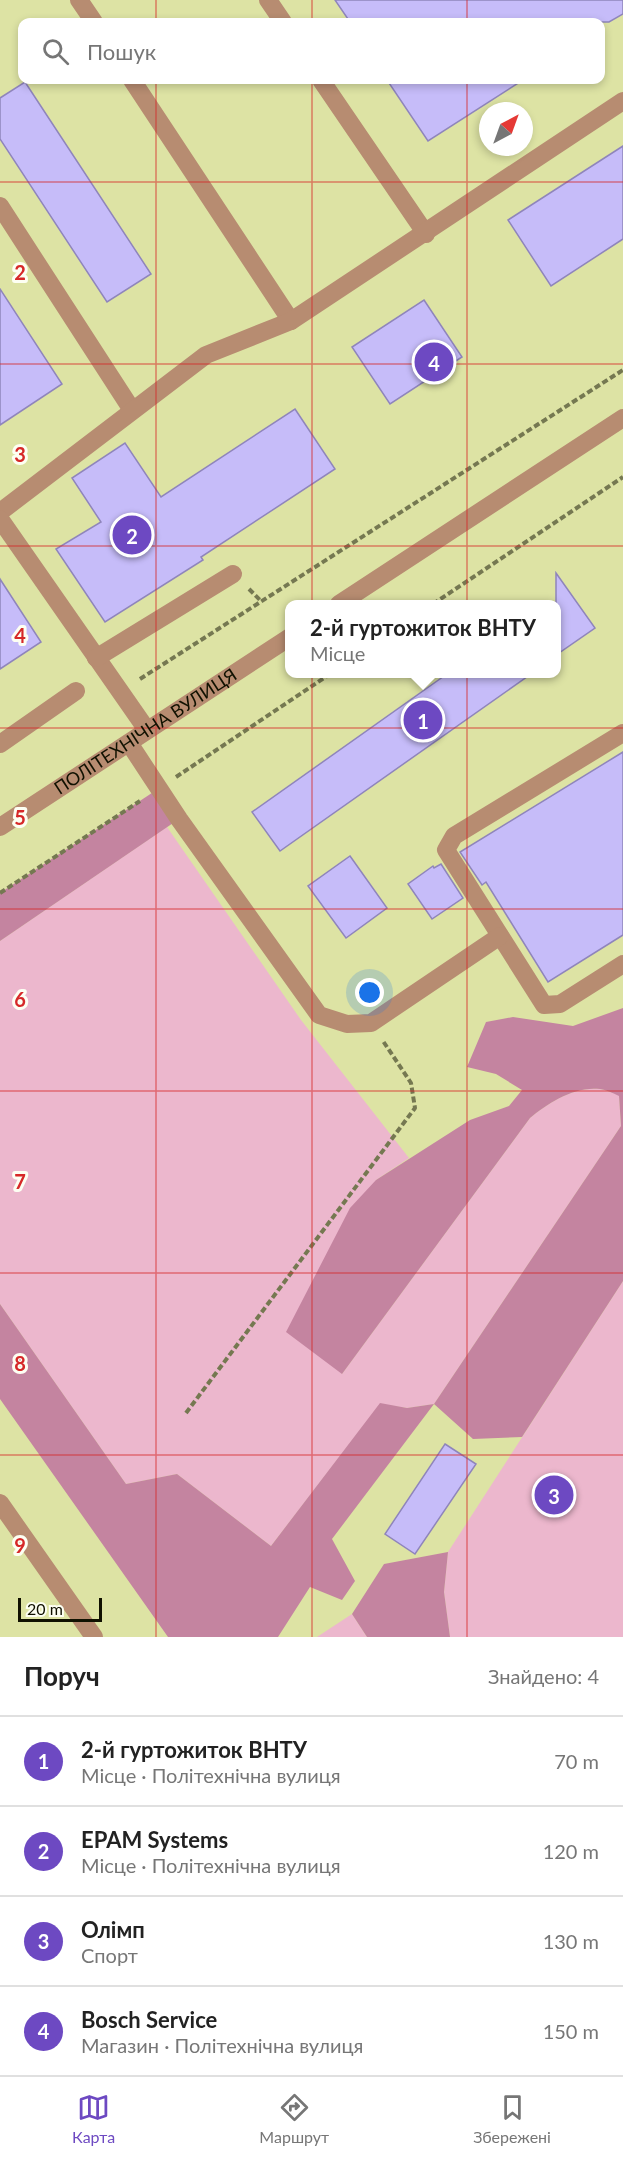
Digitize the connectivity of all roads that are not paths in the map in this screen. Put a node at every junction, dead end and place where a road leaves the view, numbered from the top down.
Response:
1 (79, 0) edge
2 (268, 0) edge
3 (91, 18) edge
4 (280, 18) edge
5 (135, 84) edge
6 (324, 84) edge
7 (623, 101) edge
8 (0, 206) edge
9 (426, 234) junction
10 (291, 321) junction
11 (132, 410) junction
12 (623, 418) edge
13 (0, 512) edge
14 (0, 519) edge
15 (233, 574) dead end
16 (345, 600) edge
17 (285, 640) edge
18 (96, 658) junction
19 (76, 691) dead end
20 (147, 730) junction
21 (623, 733) edge
22 (129, 743) junction
23 (0, 744) edge
24 (0, 827) edge
25 (500, 936) junction
26 (623, 964) edge
27 (0, 1503) edge
28 (94, 1637) edge

1 - 3 street
2 - 4 street
5 - 10 street
6 - 9 street
7 - 9 street
8 - 11 street
9 - 10 street
10 - 11 street
11 - 13 street
12 - 16 street
14 - 18 street
15 - 18 street
17 - 20 street, ПОЛІТЕХНІЧНА ВУЛИЦЯ
18 - 20 street
19 - 23 street
20 - 22 street, ПОЛІТЕХНІЧНА ВУЛИЦЯ
21 - 25 street
22 - 24 street, ПОЛІТЕХНІЧНА ВУЛИЦЯ
22 - 25 street
25 - 26 street
27 - 28 street

